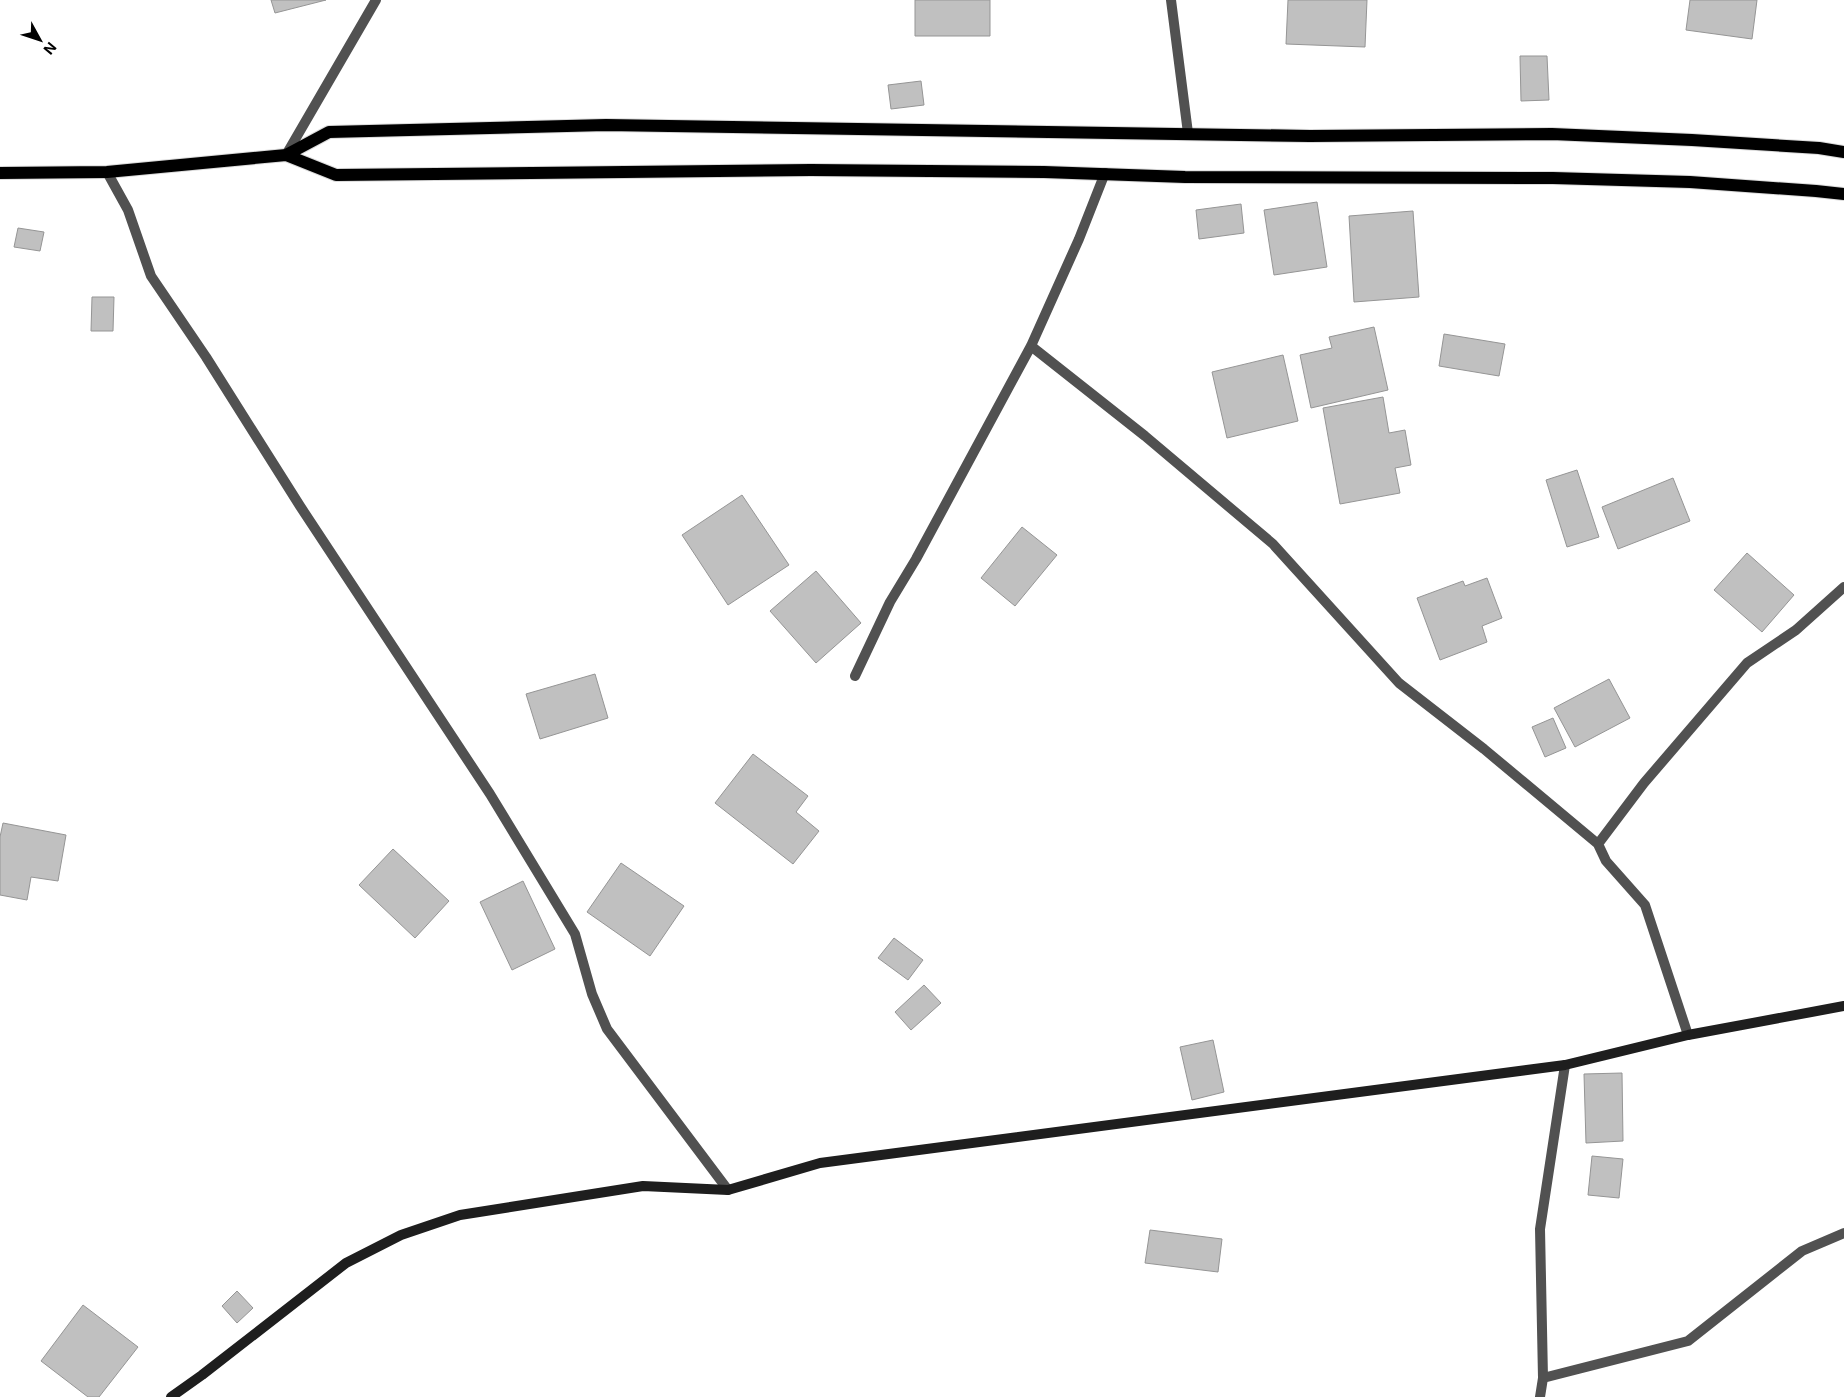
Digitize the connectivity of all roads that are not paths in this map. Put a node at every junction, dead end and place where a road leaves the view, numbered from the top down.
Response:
1 (376, 0) edge
2 (1171, 0) edge
3 (1188, 134) junction
4 (1844, 152) edge
5 (286, 155) junction
6 (107, 172) junction
7 (0, 173) edge
8 (1105, 173) junction
9 (1844, 194) edge
10 (1031, 346) junction
11 (1844, 587) edge
12 (855, 676) dead end
13 (1598, 844) junction
14 (1844, 1006) edge
15 (1688, 1034) junction
16 (1565, 1064) junction
17 (728, 1190) junction
18 (1844, 1233) edge
19 (1543, 1378) junction
20 (171, 1397) edge
21 (1540, 1397) edge

1 - 5 street
2 - 3 street
3 - 4 main road
3 - 5 main road
5 - 6 main road
5 - 8 main road
6 - 7 main road
6 - 17 street
8 - 9 main road
8 - 10 street
10 - 12 street
10 - 13 street
11 - 13 street
13 - 15 street
14 - 15 main road
15 - 16 main road
16 - 17 main road
16 - 19 street
17 - 20 main road
18 - 19 street
19 - 21 street

